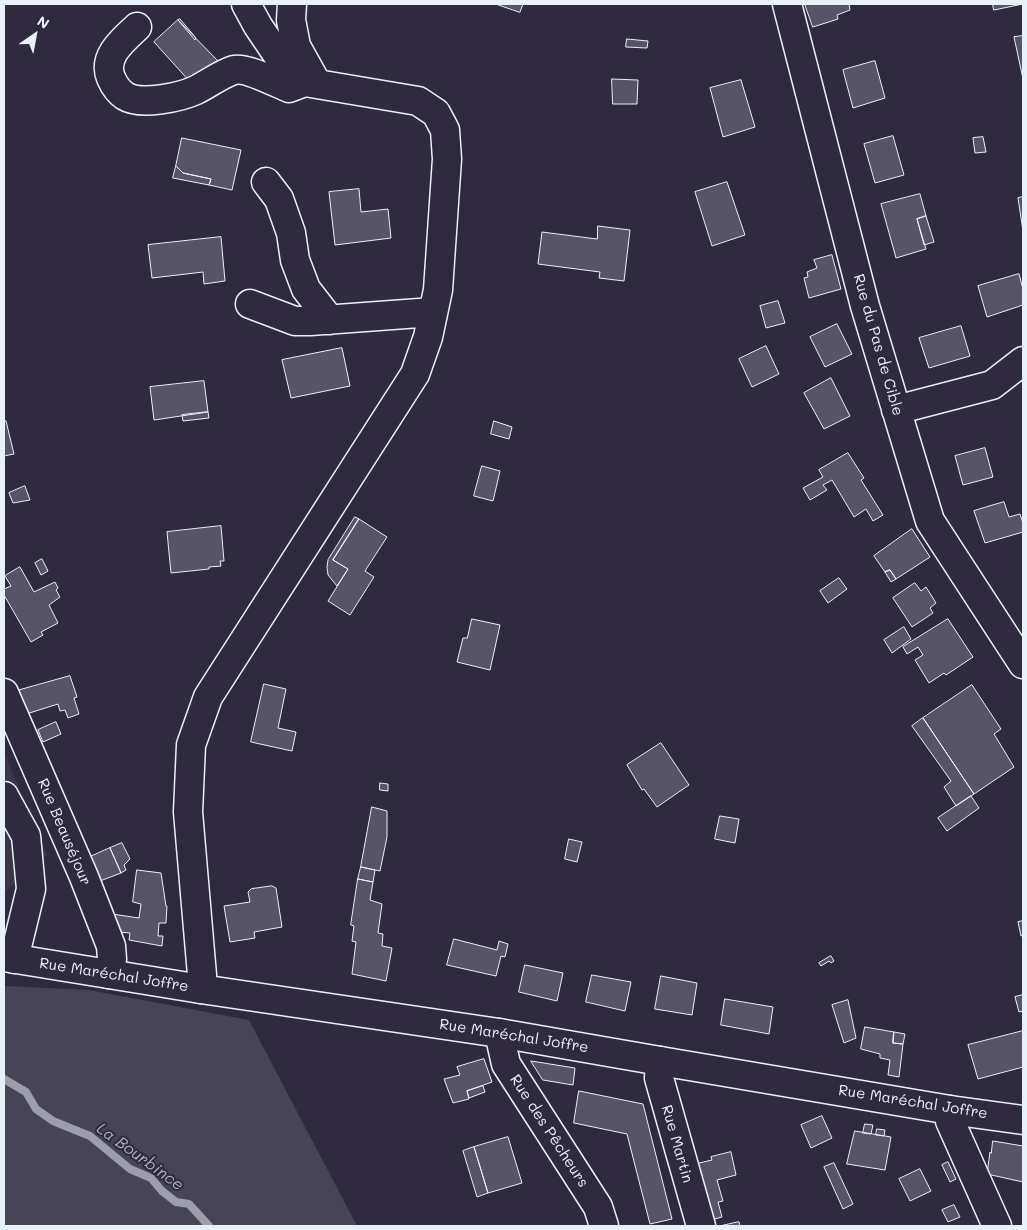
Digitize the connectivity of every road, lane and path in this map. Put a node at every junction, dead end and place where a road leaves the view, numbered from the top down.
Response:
1 (246, 4) edge
2 (292, 4) edge
3 (787, 4) edge
4 (137, 28) dead end
5 (311, 83) junction
6 (266, 182) dead end
7 (250, 304) dead end
8 (433, 312) junction
9 (330, 320) junction
10 (1023, 361) edge
11 (896, 410) junction
12 (1023, 664) edge
13 (4, 693) edge
14 (4, 796) edge
15 (9, 958) edge
16 (110, 974) junction
17 (200, 989) junction
18 (500, 1033) junction
19 (660, 1061) junction
20 (950, 1110) junction
21 (1023, 1120) edge
22 (604, 1226) edge
23 (701, 1226) edge
24 (997, 1226) edge

1 - 5 street
2 - 5 street
3 - 11 street, Rue du Pas de Cible
4 - 5 street
5 - 8 street
6 - 9 street
7 - 9 street
8 - 9 street
8 - 17 street
10 - 11 street
11 - 12 street, Rue du Pas de Cible
13 - 16 street, Rue Beauséjour
14 - 15 street
15 - 16 street, Rue Maréchal Joffre
16 - 17 street, Rue Maréchal Joffre
17 - 18 street, Rue Maréchal Joffre
18 - 19 street, Rue Maréchal Joffre
18 - 22 street, Rue des Pêcheurs
19 - 20 street, Rue Maréchal Joffre
19 - 23 street, Rue Martin
20 - 21 street, Rue Maréchal Joffre
20 - 24 street

